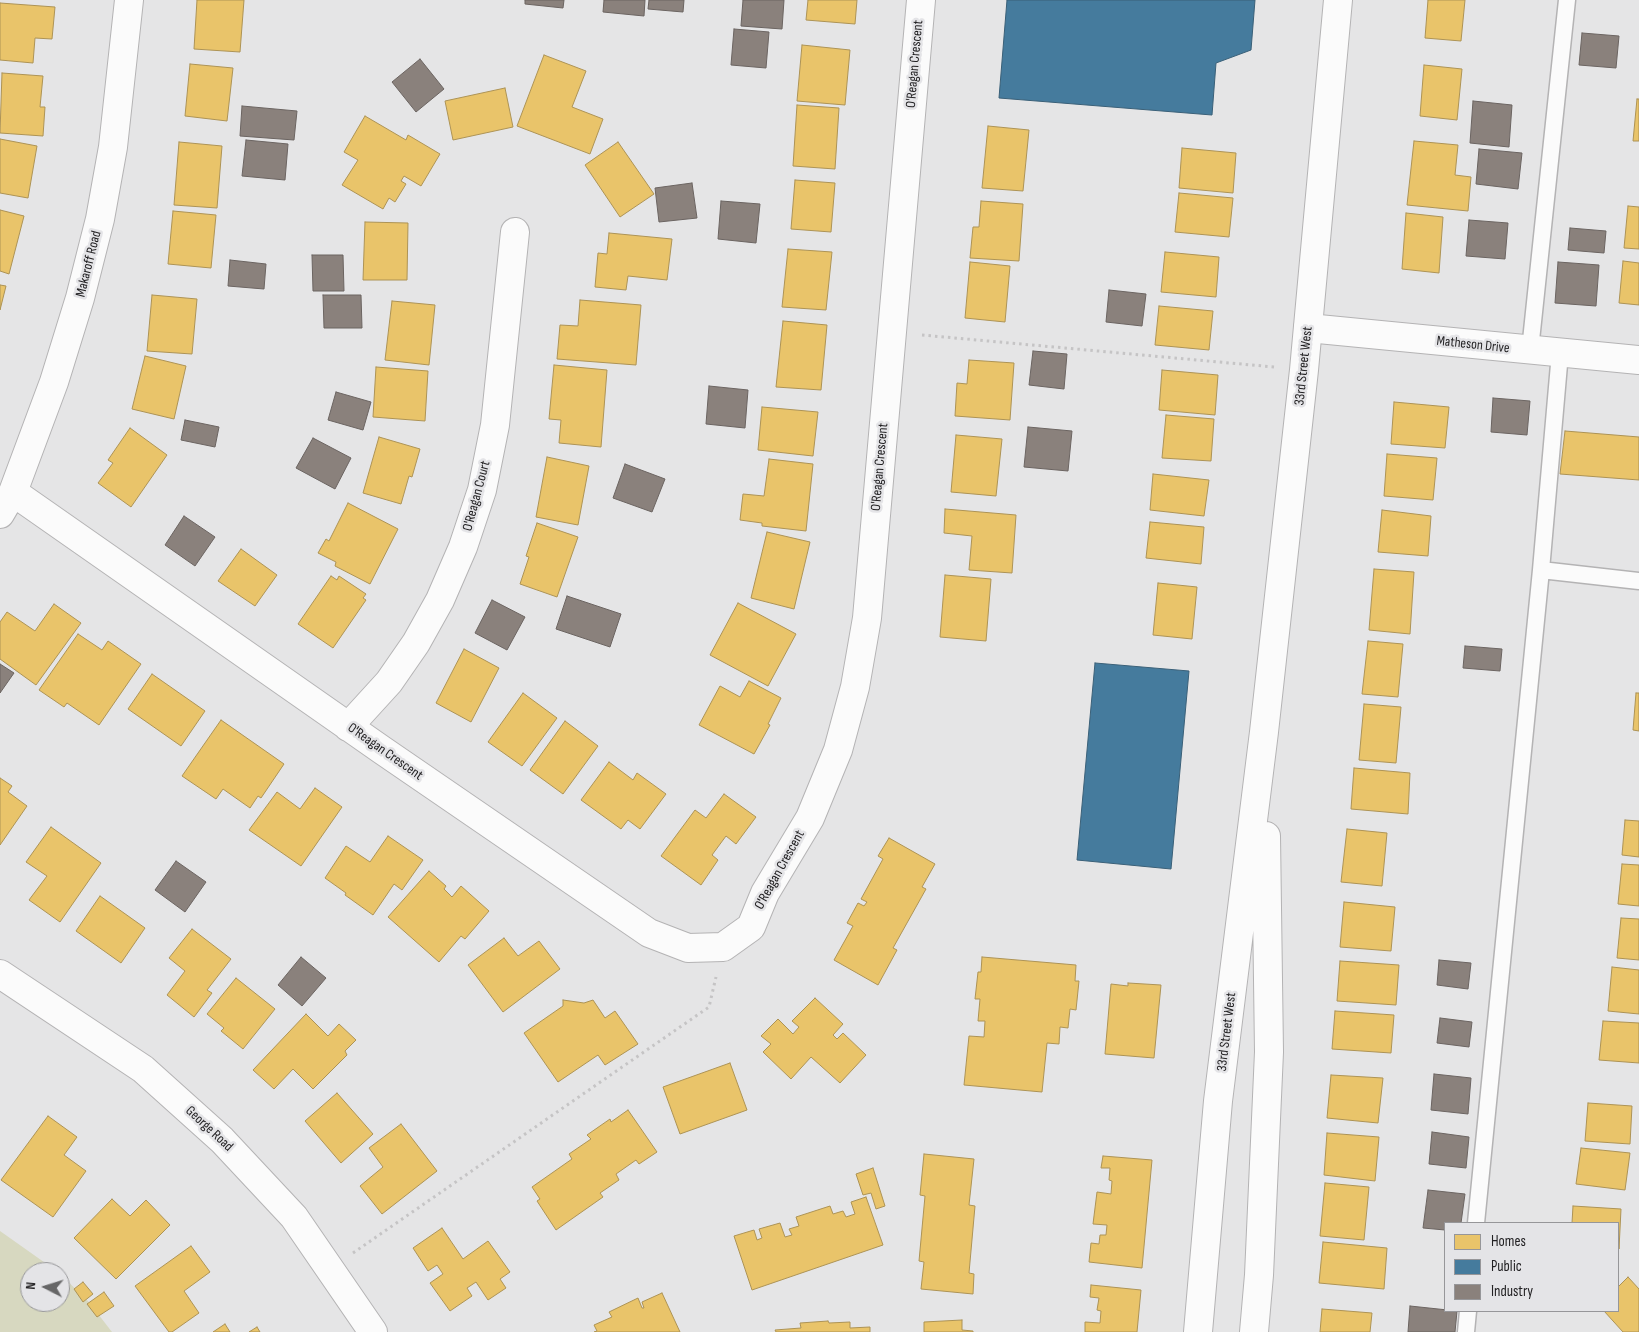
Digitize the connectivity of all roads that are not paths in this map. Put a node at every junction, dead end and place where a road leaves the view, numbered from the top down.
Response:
1 (129, 0) edge
2 (921, 0) edge
3 (1338, 0) edge
4 (1567, 0) edge
5 (515, 232) dead end
6 (1308, 328) junction
7 (1530, 350) junction
8 (1560, 353) junction
9 (1639, 360) edge
10 (6, 503) edge
11 (1541, 570) junction
12 (1639, 581) edge
13 (348, 726) junction
14 (1264, 732) junction
15 (0, 974) edge
16 (1476, 1222) edge
17 (1468, 1312) edge
18 (373, 1332) edge
19 (1198, 1332) edge
20 (1254, 1332) edge
21 (1466, 1332) edge

1 - 10 street, Makaroff Road
2 - 13 street, O'Reagan Crescent
3 - 6 street, 33rd Street West
4 - 7 lane
5 - 13 street, O'Reagan Court
6 - 7 street, Matheson Drive
6 - 14 street, 33rd Street West
7 - 8 street, Matheson Drive
8 - 9 street, Matheson Drive
8 - 11 lane
10 - 13 street, O'Reagan Crescent
11 - 12 lane
11 - 16 lane
14 - 19 street, 33rd Street West
14 - 20 street, 33rd Street West
15 - 18 street, George Road
17 - 21 lane

